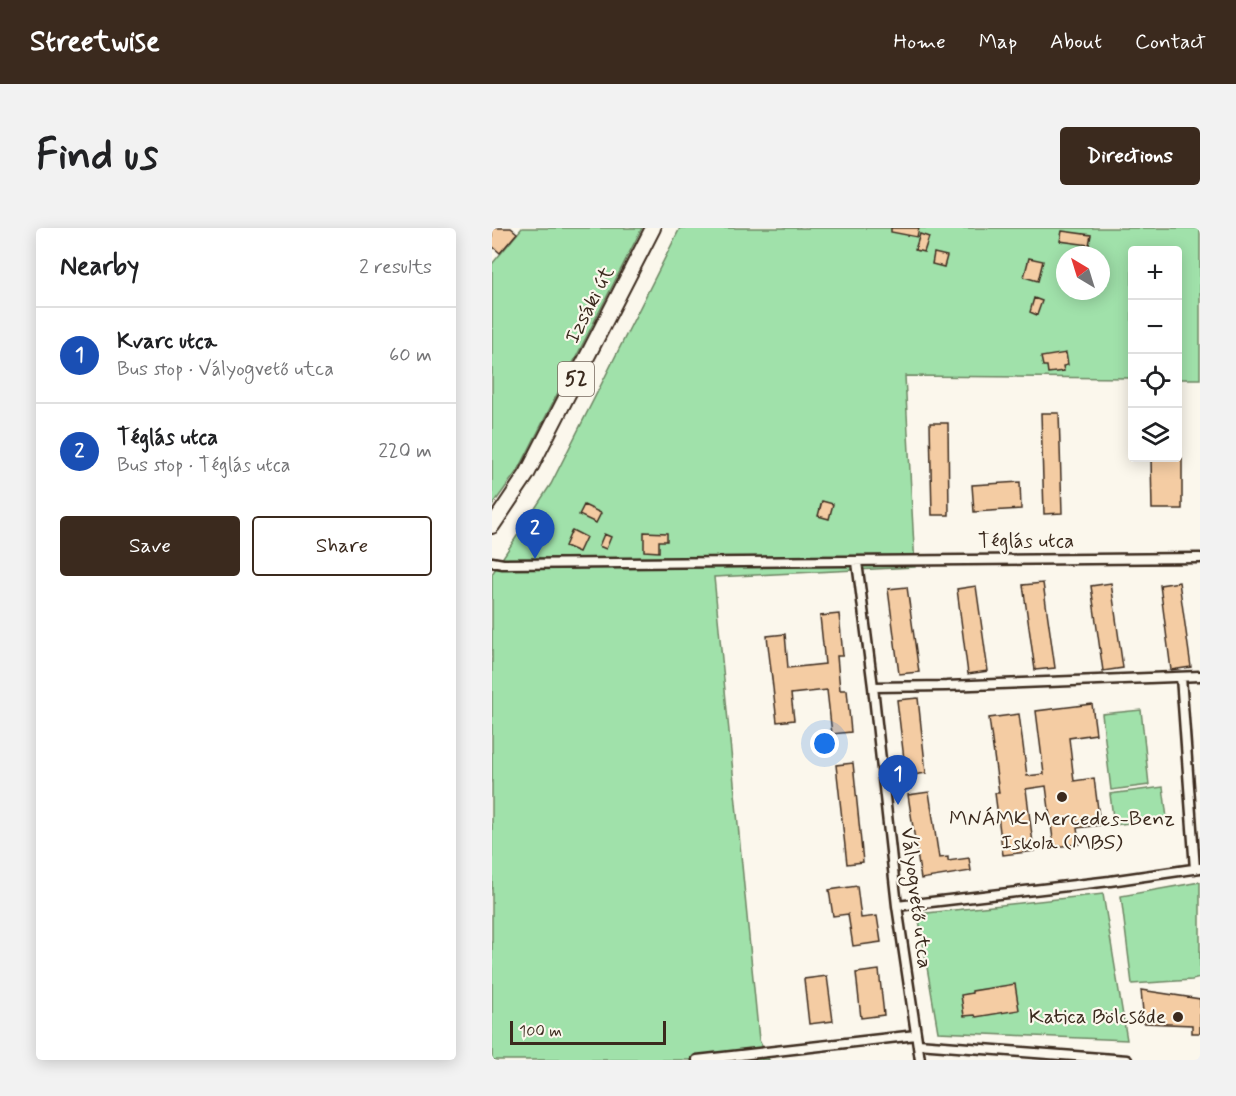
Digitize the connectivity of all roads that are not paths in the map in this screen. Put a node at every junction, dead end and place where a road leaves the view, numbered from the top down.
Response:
1 (652, 228) edge
2 (492, 526) edge
3 (1200, 558) edge
4 (492, 562) edge
5 (857, 562) junction
6 (1200, 676) edge
7 (1181, 677) junction
8 (873, 687) junction
9 (1198, 868) edge
10 (897, 906) junction
11 (917, 1039) junction
12 (697, 1060) edge
13 (920, 1060) edge
14 (1127, 1060) edge

1 - 2 main road, Izsáki út / 52
3 - 5 street, Téglás utca
4 - 5 street, Téglás utca
5 - 8 street, Vályogvető utca
6 - 7 street
7 - 8 street
7 - 9 street
8 - 10 street, Vályogvető utca
9 - 10 street
10 - 11 street, Vályogvető utca
11 - 12 street
11 - 13 street, Vályogvető utca
11 - 14 street

